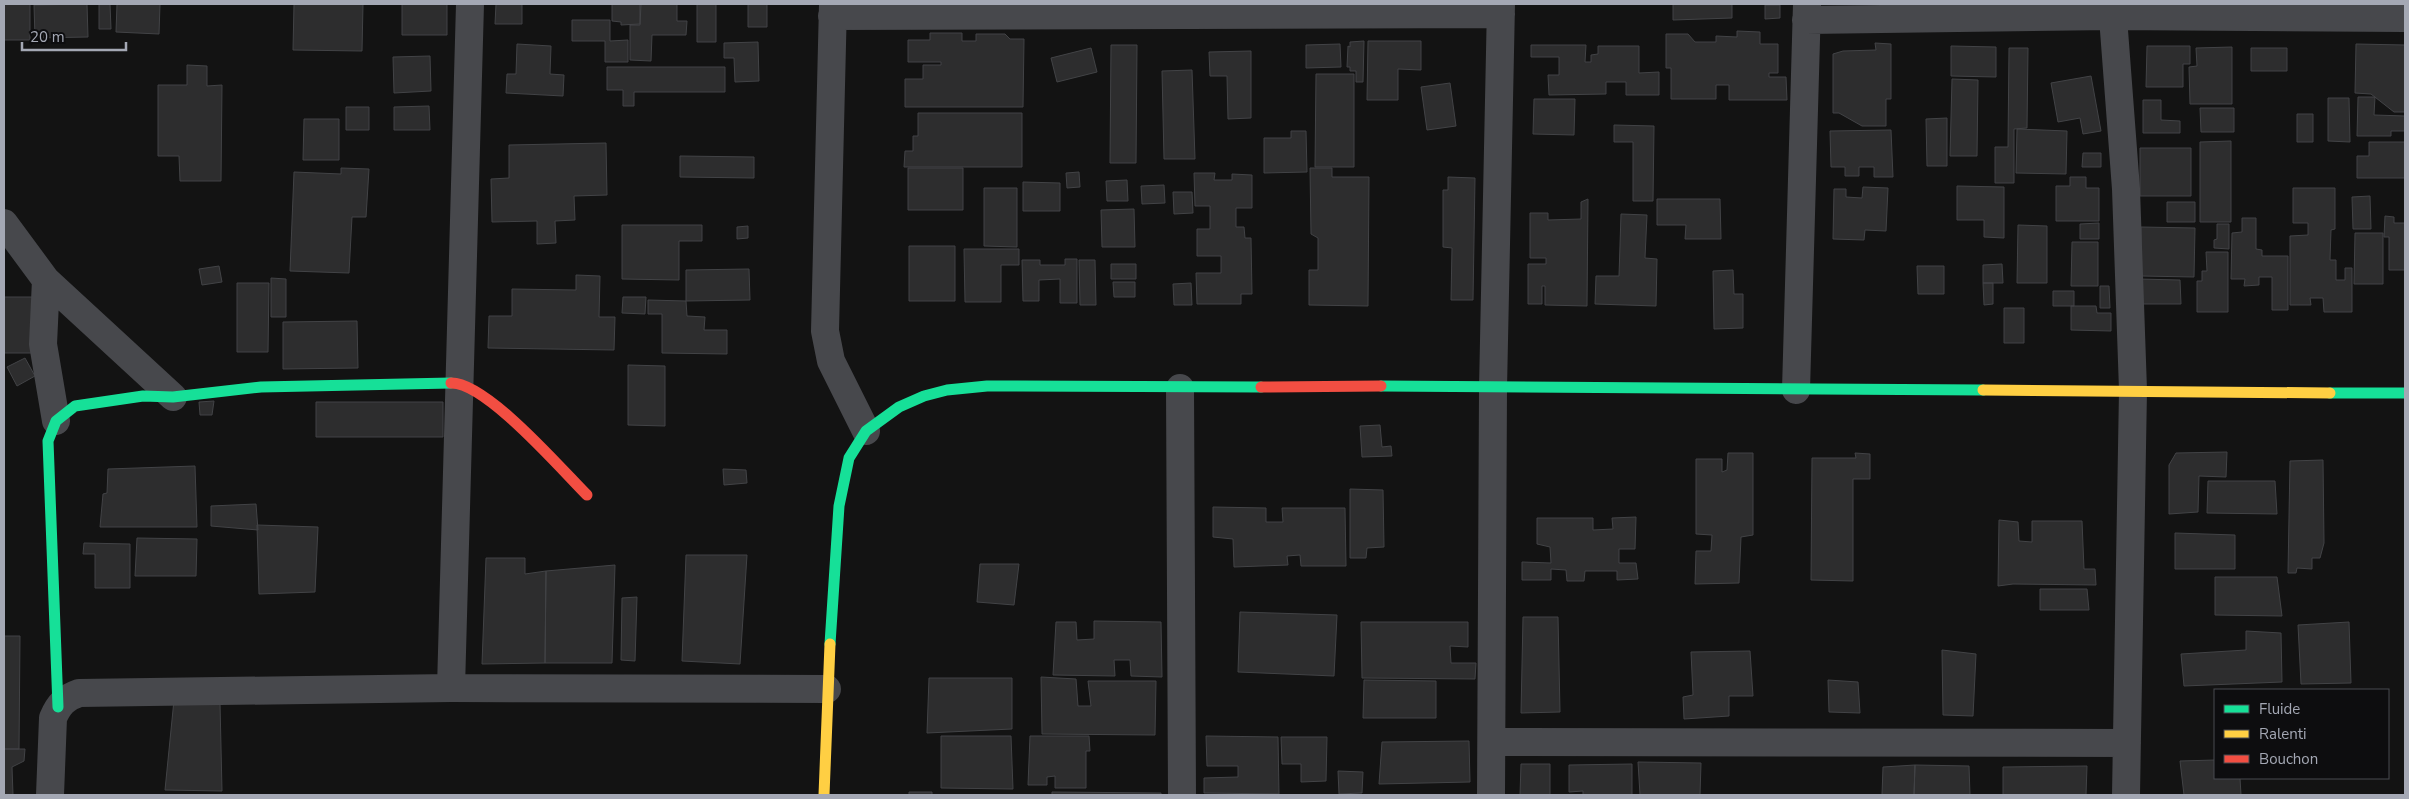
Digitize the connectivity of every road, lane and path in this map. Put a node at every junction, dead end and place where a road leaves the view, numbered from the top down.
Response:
1 (470, 4) edge
2 (1501, 9) edge
3 (833, 10) edge
4 (2112, 10) edge
5 (1806, 12) edge
6 (2405, 18) edge
7 (4, 223) edge
8 (46, 280) junction
9 (460, 383) junction
10 (1180, 388) junction
11 (1493, 389) junction
12 (1796, 390) junction
13 (2132, 390) junction
14 (2405, 393) edge
15 (173, 397) junction
16 (56, 421) junction
17 (866, 431) junction
18 (588, 495) dead end
19 (451, 688) junction
20 (827, 689) junction
21 (58, 707) junction
22 (1493, 742) junction
23 (2127, 743) junction
24 (50, 795) edge
25 (824, 795) edge
26 (1182, 795) edge
27 (1491, 795) edge
28 (2126, 795) edge

1 - 9 street
2 - 3 street
2 - 11 street
3 - 17 street
4 - 5 street
4 - 6 street
4 - 13 street
5 - 12 street
7 - 8 street
8 - 15 street
8 - 16 street
9 - 15 street
9 - 18 street
9 - 19 street
10 - 11 street
10 - 17 street
10 - 26 street
11 - 12 street
11 - 22 street
12 - 13 street
13 - 14 street
13 - 23 street
15 - 16 street
16 - 21 street
17 - 20 street
19 - 20 street
19 - 21 street
20 - 25 street
21 - 24 street
22 - 23 street
22 - 27 street
23 - 28 street

